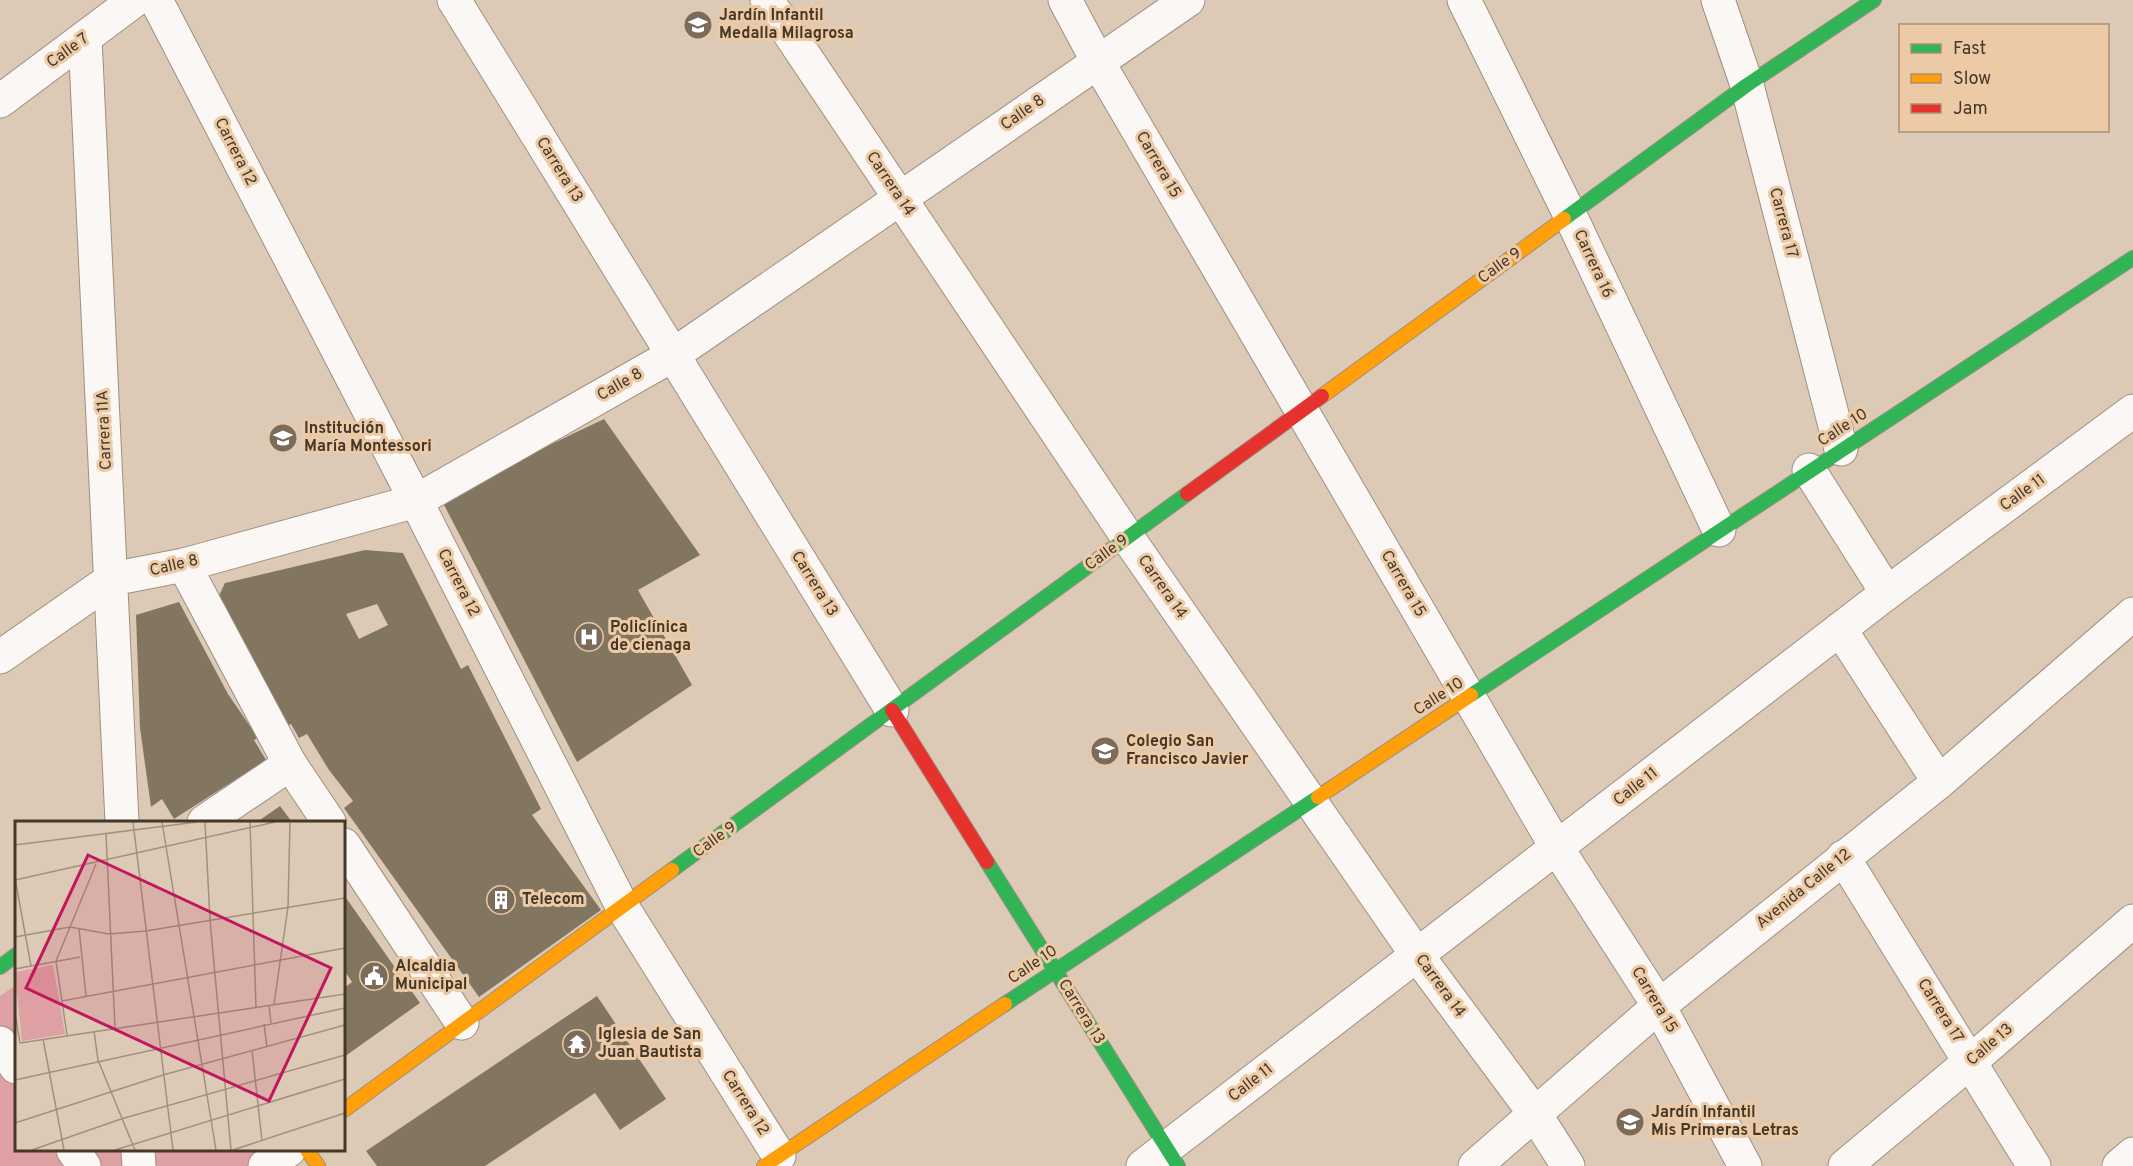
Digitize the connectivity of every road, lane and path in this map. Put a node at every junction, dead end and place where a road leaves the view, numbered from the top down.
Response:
1 (135, 0) edge
2 (156, 0) edge
3 (454, 0) edge
4 (767, 0) edge
5 (1065, 0) edge
6 (1188, 0) edge
7 (1464, 0) edge
8 (1718, 0) edge
9 (1874, 0) edge
10 (85, 38) junction
11 (1098, 62) junction
12 (1747, 85) junction
13 (0, 100) edge
14 (900, 199) junction
15 (1570, 215) junction
16 (2133, 258) edge
17 (674, 355) junction
18 (1302, 411) junction
19 (2133, 411) edge
20 (1841, 449) junction
21 (1809, 470) junction
22 (416, 501) junction
23 (1719, 530) junction
24 (1128, 538) junction
25 (184, 565) junction
26 (112, 579) junction
27 (1887, 593) junction
28 (2133, 614) edge
29 (1840, 630) junction
30 (0, 657) edge
31 (1469, 697) junction
32 (892, 710) junction
33 (290, 764) junction
34 (1939, 782) junction
35 (1310, 801) junction
36 (122, 821) edge
37 (205, 821) edge
38 (328, 821) edge
39 (345, 847) edge
40 (1557, 848) junction
41 (1843, 857) junction
42 (623, 908) junction
43 (2133, 921) edge
44 (1417, 955) junction
45 (15, 956) edge
46 (0, 967) edge
47 (1054, 971) junction
48 (1659, 1006) junction
49 (462, 1023) junction
50 (0, 1043) edge
51 (1971, 1061) junction
52 (15, 1066) edge
53 (345, 1109) edge
54 (1535, 1114) junction
55 (74, 1151) edge
56 (138, 1151) edge
57 (286, 1151) edge
58 (308, 1151) edge
59 (2133, 1154) edge
60 (1163, 1160) edge
61 (771, 1161) edge
62 (84, 1166) edge
63 (139, 1166) edge
64 (265, 1166) edge
65 (318, 1166) edge
66 (1475, 1166) edge
67 (1568, 1166) edge
68 (1745, 1166) edge
69 (1845, 1166) edge
70 (2034, 1166) edge
71 (2119, 1166) edge

1 - 10 street, Calle 7
2 - 22 street, Carrera 12
3 - 17 street, Carrera 13
4 - 14 street, Carrera 14
5 - 11 street, Carrera 15
6 - 11 street, Calle 8
7 - 15 street, Carrera 16
8 - 12 street, Carrera 17
9 - 12 street, Calle 9
10 - 13 street, Calle 7
10 - 26 street, Carrera 11A
11 - 14 street, Calle 8
11 - 18 street, Carrera 15
12 - 15 street, Calle 9
12 - 20 street, Carrera 17
14 - 17 street, Calle 8
14 - 24 street, Carrera 14
15 - 18 street, Calle 9
15 - 23 street, Carrera 16
16 - 20 street, Calle 10
17 - 22 street, Calle 8
17 - 32 street, Carrera 13
18 - 24 street, Calle 9
18 - 31 street, Carrera 15
19 - 27 street, Calle 11
20 - 21 street, Calle 10
21 - 23 street, Calle 10
21 - 27 street
22 - 25 street, Calle 8
22 - 42 street, Carrera 12
23 - 31 street, Calle 10
24 - 32 street, Calle 9
24 - 35 street, Carrera 14
25 - 26 street, Calle 8
25 - 33 street
26 - 30 street, Calle 8
26 - 36 street, Carrera 11A
27 - 29 street, Calle 11
28 - 34 street, Avenida Calle 12
29 - 34 street
29 - 40 street, Calle 11
31 - 35 street, Calle 10
31 - 40 street, Carrera 15
32 - 42 street, Calle 9
32 - 47 street, Carrera 13
33 - 37 street
33 - 38 street
34 - 41 street, Avenida Calle 12
35 - 44 street, Carrera 14
35 - 47 street, Calle 10
39 - 49 street
40 - 44 street, Calle 11
40 - 48 street, Carrera 15
41 - 48 street, Avenida Calle 12
41 - 51 street, Carrera 17
42 - 49 street, Calle 9
42 - 61 street, Carrera 12
43 - 51 street, Calle 13
44 - 54 street, Carrera 14
44 - 60 street, Calle 11
45 - 46 street
47 - 60 street, Carrera 13
47 - 61 street, Calle 10
48 - 54 street, Avenida Calle 12
48 - 68 street, Carrera 15
49 - 53 street, Calle 9
50 - 52 street
51 - 69 street, Calle 13
51 - 70 street, Carrera 17
54 - 66 street, Avenida Calle 12
54 - 67 street, Carrera 14
55 - 62 street
56 - 63 street
57 - 64 street
58 - 65 street
59 - 71 street

